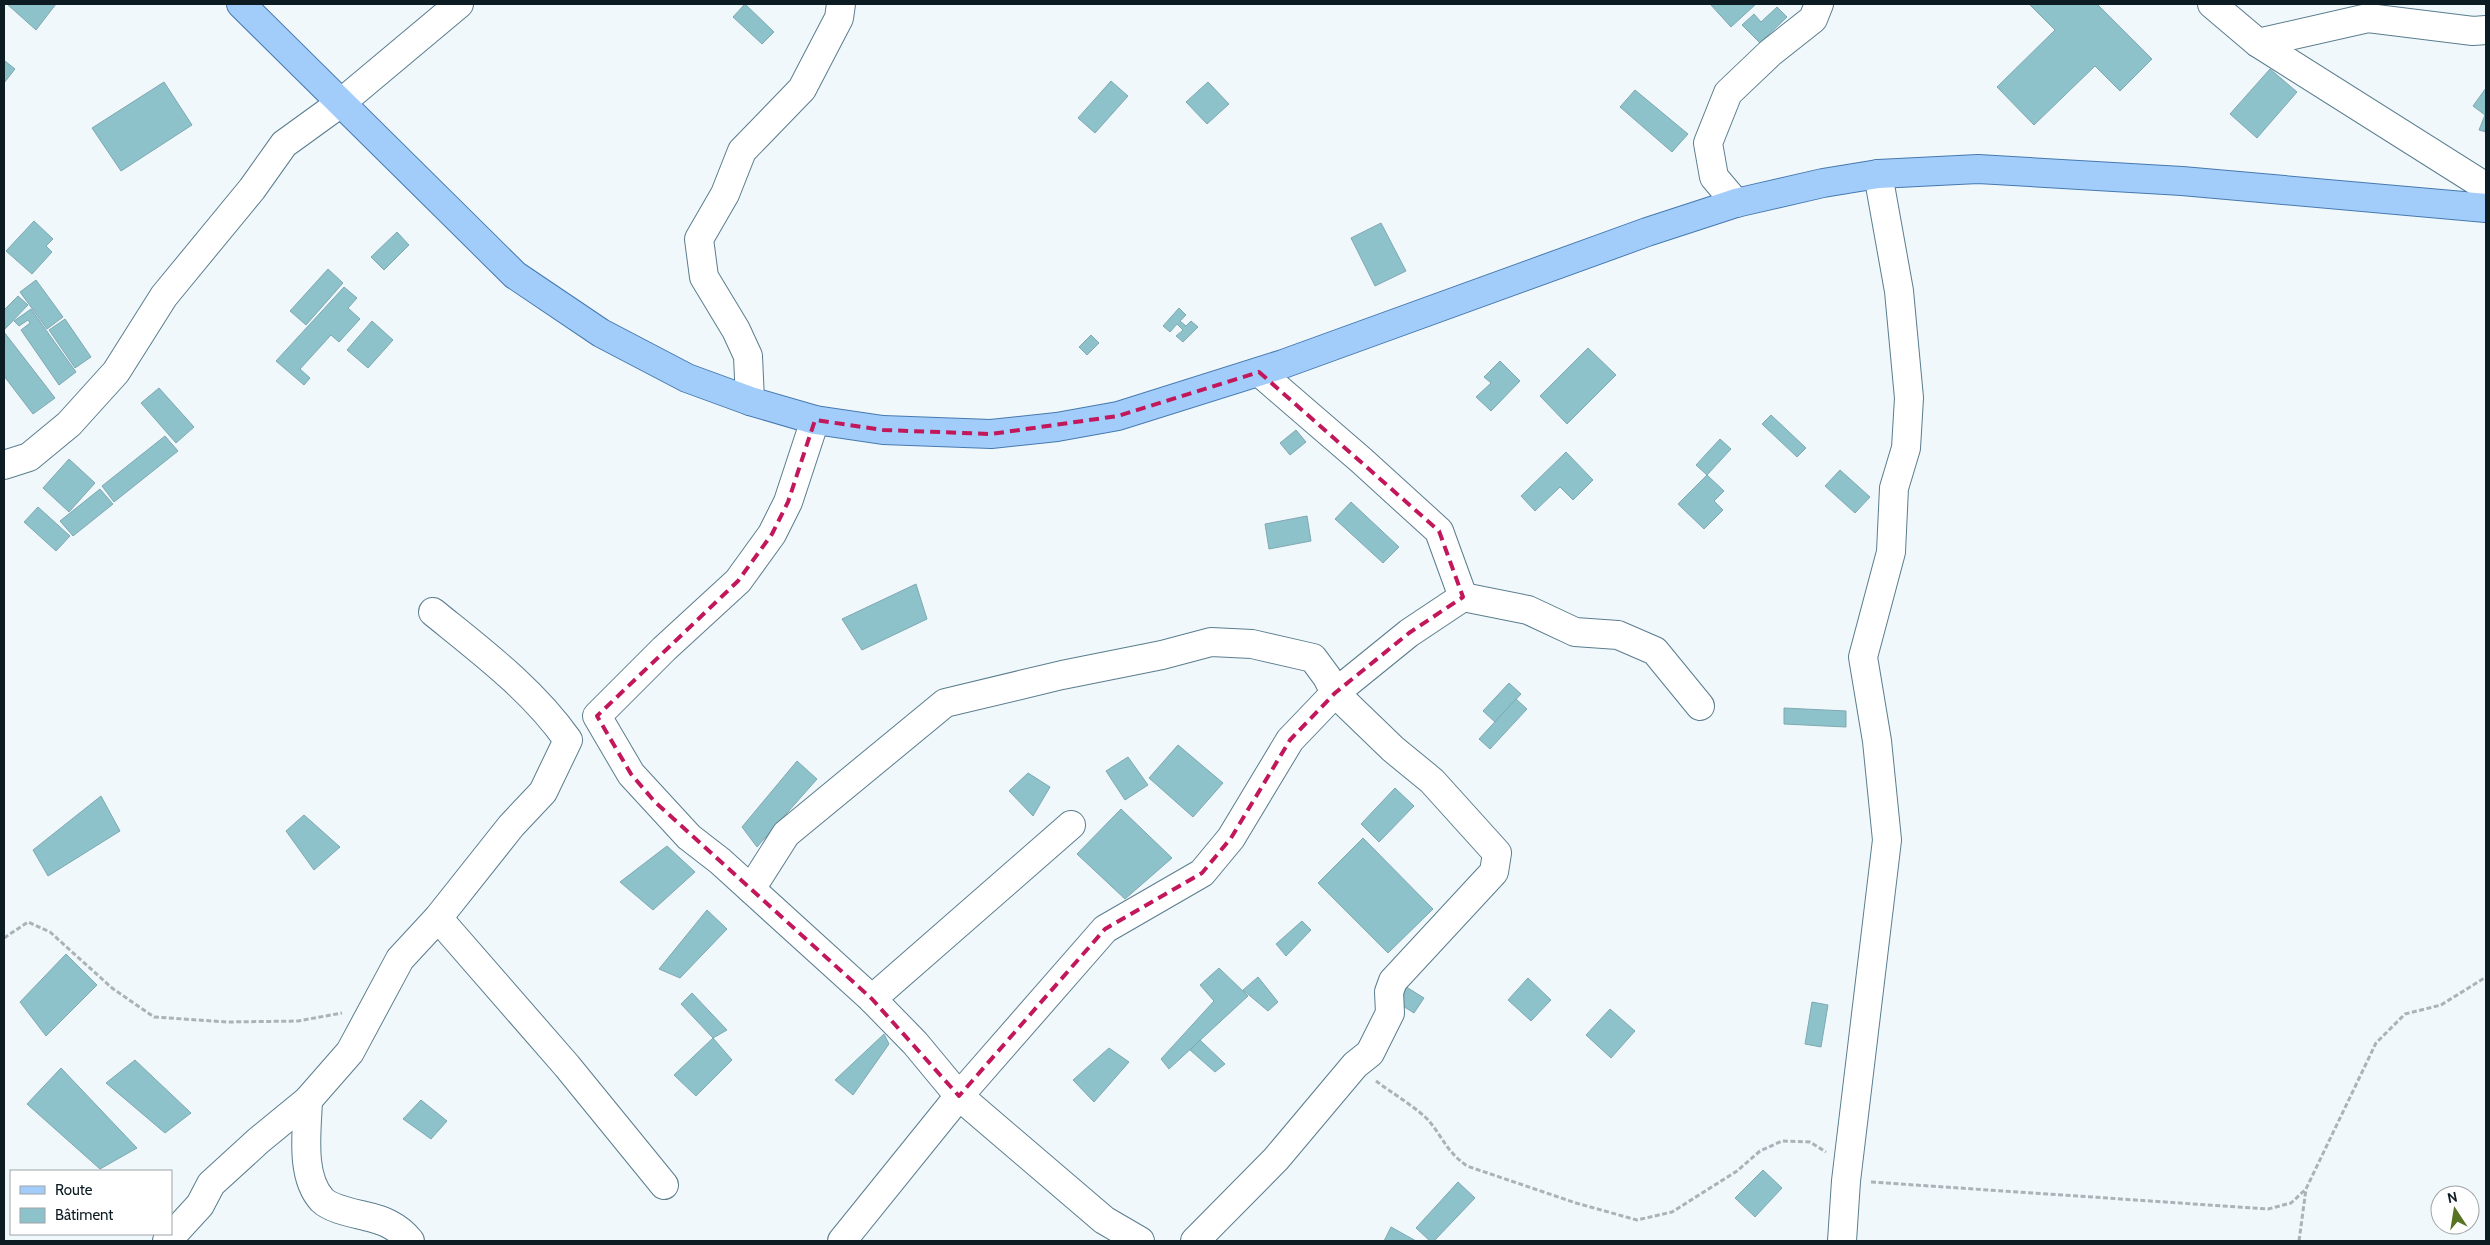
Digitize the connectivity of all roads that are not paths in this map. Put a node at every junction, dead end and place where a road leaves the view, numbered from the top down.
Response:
1 (241, 4) edge
2 (459, 4) edge
3 (841, 4) edge
4 (1819, 4) edge
5 (2212, 4) edge
6 (2486, 30) edge
7 (2258, 43) junction
8 (342, 102) junction
9 (1878, 174) junction
10 (2486, 188) edge
11 (1736, 203) junction
12 (2486, 208) edge
13 (1259, 372) junction
14 (750, 400) junction
15 (814, 420) junction
16 (4, 465) edge
17 (1464, 597) junction
18 (433, 612) dead end
19 (1335, 692) junction
20 (1700, 706) dead end
21 (597, 716) junction
22 (568, 740) junction
23 (1071, 825) dead end
24 (751, 889) junction
25 (438, 918) junction
26 (872, 999) junction
27 (959, 1096) junction
28 (308, 1100) junction
29 (664, 1185) dead end
30 (167, 1241) edge
31 (410, 1241) edge
32 (842, 1241) edge
33 (860, 1241) edge
34 (1140, 1241) edge
35 (1195, 1241) edge
36 (1842, 1241) edge

1 - 8 main road
2 - 8 street
3 - 14 street
4 - 11 street
5 - 7 street
6 - 7 street
7 - 10 street
8 - 14 main road
8 - 16 street
9 - 11 main road
9 - 12 main road
9 - 36 street
11 - 13 main road
13 - 15 main road
13 - 17 street
14 - 15 main road
15 - 21 street
17 - 19 street
17 - 20 street
18 - 22 street
19 - 24 street
19 - 27 street
19 - 35 street
21 - 22 street
21 - 24 street
22 - 25 street
23 - 26 street
24 - 26 street
25 - 28 street
25 - 29 street
26 - 27 street
27 - 32 street
27 - 33 street
27 - 34 street
28 - 30 street
28 - 31 street

